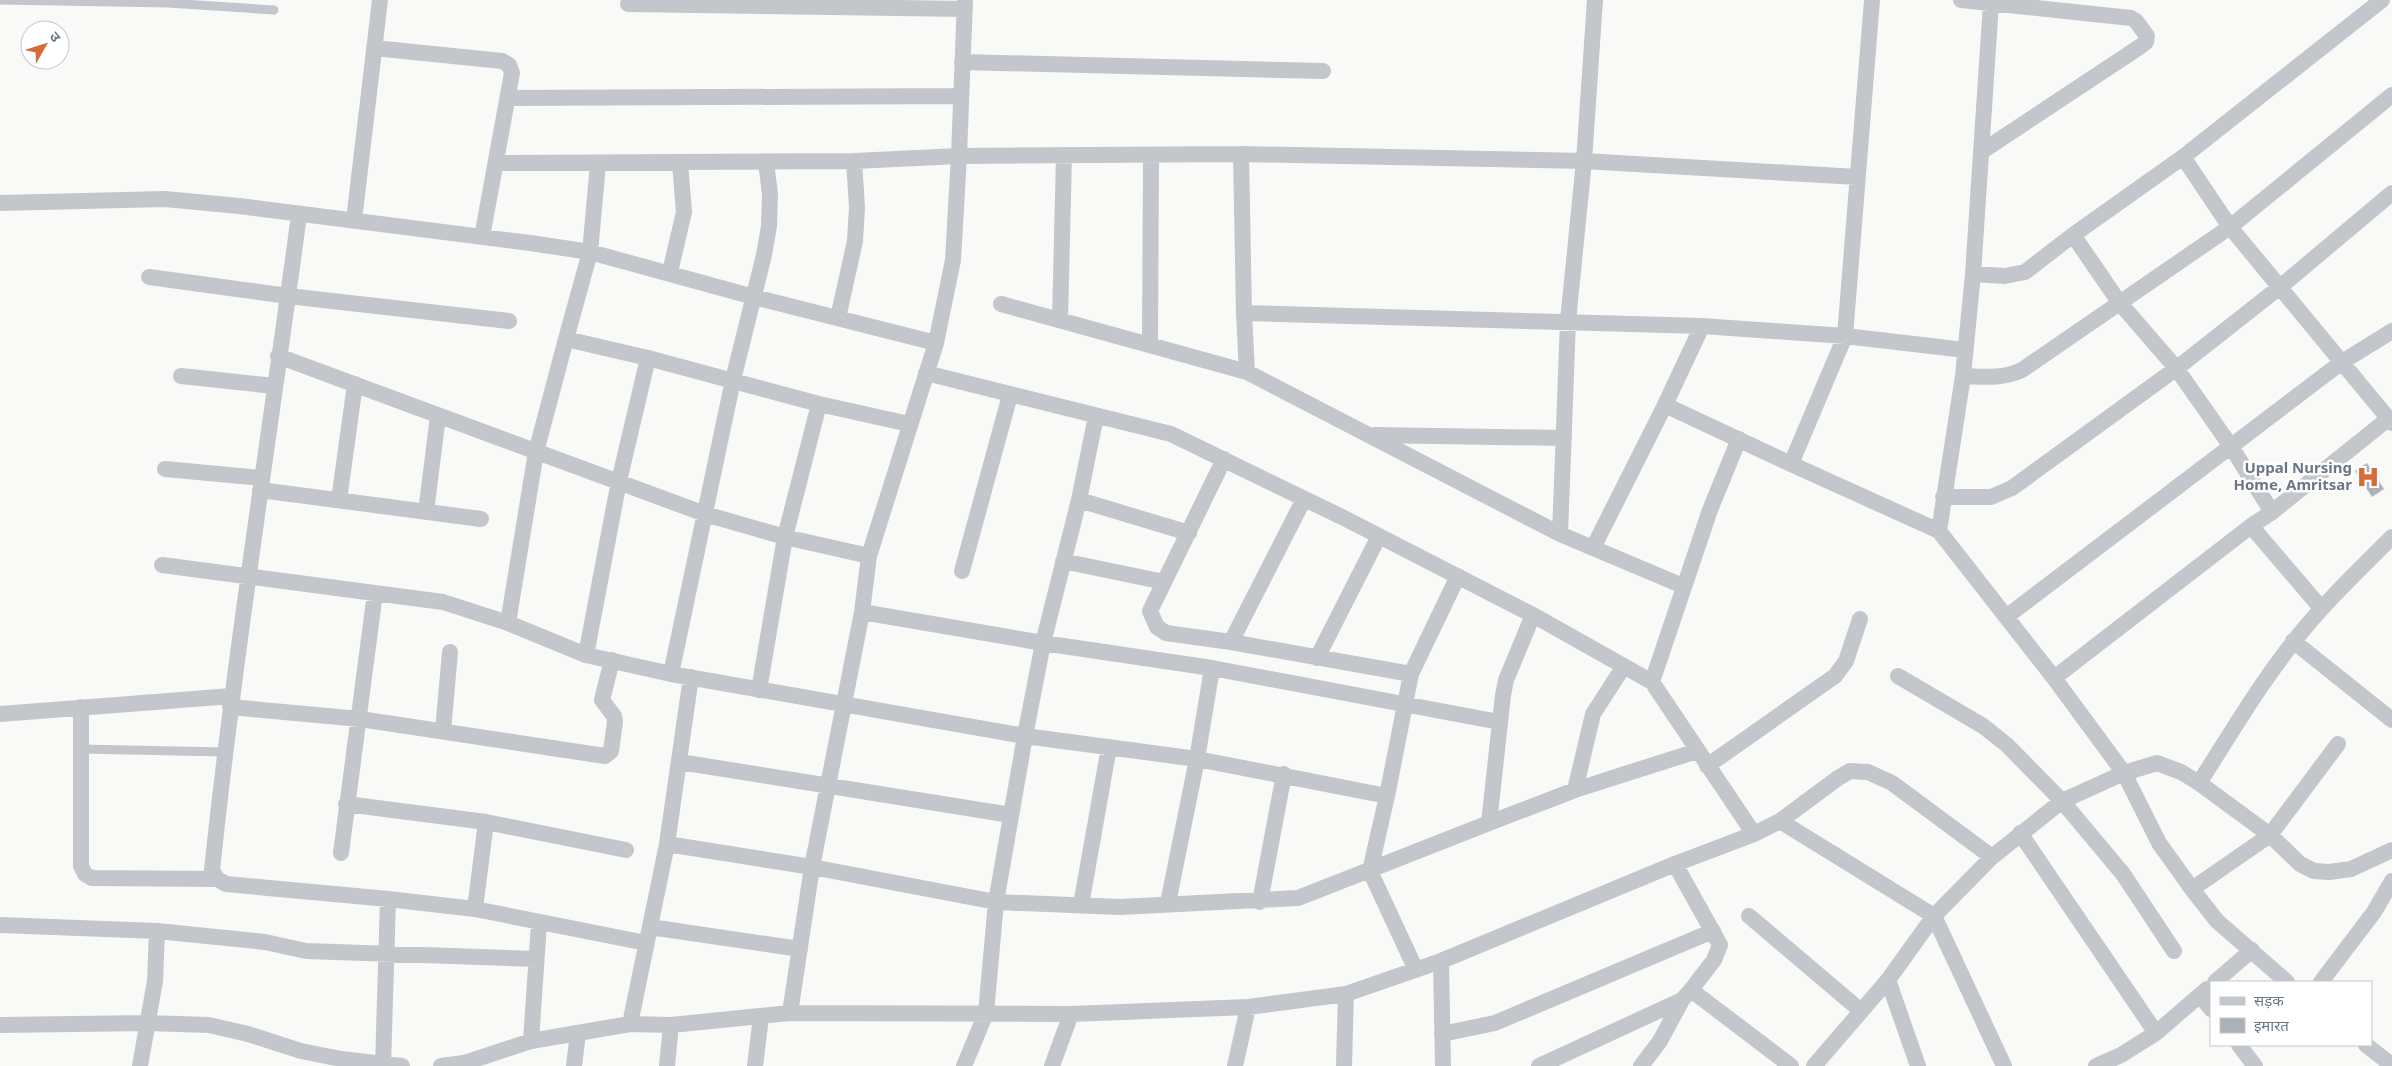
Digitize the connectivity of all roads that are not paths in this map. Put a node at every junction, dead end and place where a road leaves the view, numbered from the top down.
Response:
1 (0, 0) edge
2 (380, 0) edge
3 (1595, 0) edge
4 (1872, 0) edge
5 (1961, 0) edge
6 (2382, 0) edge
7 (1991, 3) junction
8 (628, 4) dead end
9 (965, 4) edge
10 (274, 10) dead end
11 (374, 48) junction
12 (962, 62) junction
13 (1323, 71) dead end
14 (2392, 95) edge
15 (960, 96) junction
16 (509, 98) junction
17 (1981, 152) junction
18 (1241, 154) junction
19 (1064, 155) junction
20 (1151, 155) junction
21 (959, 156) junction
22 (2182, 157) junction
23 (854, 161) junction
24 (1584, 161) junction
25 (766, 162) junction
26 (497, 163) junction
27 (680, 163) junction
28 (598, 164) junction
29 (1857, 177) junction
30 (2392, 193) edge
31 (0, 203) edge
32 (299, 215) junction
33 (354, 220) junction
34 (2230, 227) junction
35 (2074, 234) junction
36 (482, 237) junction
37 (590, 252) junction
38 (670, 272) junction
39 (1973, 274) junction
40 (149, 277) dead end
41 (2280, 287) junction
42 (288, 296) junction
43 (754, 297) junction
44 (2119, 302) junction
45 (1001, 304) dead end
46 (1244, 313) junction
47 (838, 318) junction
48 (1060, 320) junction
49 (510, 321) dead end
50 (1568, 321) junction
51 (1702, 326) junction
52 (2392, 331) edge
53 (1845, 336) junction
54 (566, 339) junction
55 (936, 342) junction
56 (1150, 344) junction
57 (1965, 350) junction
58 (278, 356) junction
59 (648, 358) junction
60 (2342, 362) junction
61 (2176, 368) junction
62 (1247, 372) junction
63 (926, 373) junction
64 (181, 376) dead end
65 (1963, 376) junction
66 (733, 380) junction
67 (354, 384) junction
68 (274, 386) junction
69 (1010, 395) junction
70 (819, 404) junction
71 (1666, 404) junction
72 (438, 416) junction
73 (1096, 416) junction
74 (2390, 421) edge
75 (909, 424) junction
76 (1370, 435) junction
77 (1564, 438) junction
78 (1738, 439) junction
79 (2230, 445) junction
80 (536, 452) junction
81 (1224, 460) junction
82 (1791, 464) junction
83 (165, 469) dead end
84 (619, 480) junction
85 (261, 484) junction
86 (1944, 497) junction
87 (1304, 499) junction
88 (339, 500) junction
89 (1080, 500) junction
90 (426, 512) junction
91 (2272, 512) junction
92 (705, 514) junction
93 (481, 519) dead end
94 (2251, 526) junction
95 (1939, 532) junction
96 (1189, 533) junction
97 (1560, 534) junction
98 (1379, 536) junction
99 (784, 537) junction
100 (2392, 537) edge
101 (1592, 548) junction
102 (869, 556) junction
103 (1062, 561) junction
104 (162, 565) dead end
105 (962, 571) dead end
106 (1458, 576) junction
107 (250, 578) junction
108 (1164, 582) junction
109 (1682, 586) junction
110 (375, 593) junction
111 (2320, 608) junction
112 (862, 612) junction
113 (1532, 615) junction
114 (2006, 617) junction
115 (1860, 619) dead end
116 (508, 623) junction
117 (1231, 642) junction
118 (2293, 642) junction
119 (1043, 643) junction
120 (450, 652) dead end
121 (586, 654) junction
122 (1317, 658) junction
123 (612, 660) junction
124 (1624, 666) junction
125 (1212, 668) junction
126 (671, 674) junction
127 (1411, 674) junction
128 (1898, 676) dead end
129 (691, 678) junction
130 (2054, 678) junction
131 (1652, 682) junction
132 (759, 690) junction
133 (231, 701) junction
134 (844, 703) junction
135 (1407, 704) junction
136 (81, 707) junction
137 (0, 714) edge
138 (360, 719) junction
139 (2392, 720) edge
140 (1499, 722) junction
141 (443, 731) junction
142 (1025, 736) junction
143 (2338, 744) dead end
144 (1109, 747) junction
145 (81, 749) junction
146 (1697, 751) junction
147 (225, 752) junction
148 (1197, 759) junction
149 (680, 762) junction
150 (1707, 766) junction
151 (2124, 773) junction
152 (1284, 774) junction
153 (2199, 783) junction
154 (828, 787) junction
155 (1575, 790) junction
156 (1387, 796) junction
157 (2062, 801) junction
158 (346, 804) junction
159 (1011, 815) junction
160 (1780, 821) junction
161 (486, 822) junction
162 (1489, 823) junction
163 (1754, 834) junction
164 (2020, 834) junction
165 (2270, 836) junction
166 (667, 844) junction
167 (626, 850) dead end
168 (2392, 850) edge
169 (341, 853) dead end
170 (1992, 857) junction
171 (1675, 864) junction
172 (812, 867) junction
173 (1370, 871) junction
174 (217, 879) junction
175 (2392, 881) edge
176 (2192, 889) junction
177 (388, 899) junction
178 (996, 902) junction
179 (1260, 902) junction
180 (1168, 903) junction
181 (1081, 905) junction
182 (476, 909) junction
183 (1749, 916) dead end
184 (1934, 916) junction
185 (539, 923) junction
186 (0, 926) edge
187 (650, 927) junction
188 (1713, 930) junction
189 (157, 932) junction
190 (646, 943) junction
191 (800, 948) junction
192 (2252, 950) junction
193 (2174, 951) dead end
194 (386, 953) junction
195 (536, 959) junction
196 (1441, 961) junction
197 (1416, 970) junction
198 (1888, 980) junction
199 (2216, 981) edge
200 (2286, 981) edge
201 (2322, 981) edge
202 (2205, 991) edge
203 (1346, 994) junction
204 (1687, 995) junction
205 (2210, 1006) edge
206 (1248, 1007) junction
207 (1860, 1011) junction
208 (790, 1013) junction
209 (986, 1013) junction
210 (1071, 1014) junction
211 (761, 1017) junction
212 (148, 1022) junction
213 (630, 1024) junction
214 (671, 1025) junction
215 (0, 1026) edge
216 (2156, 1032) junction
217 (578, 1033) junction
218 (1442, 1034) junction
219 (531, 1041) junction
220 (2240, 1046) edge
221 (2367, 1046) edge
222 (2125, 1060) edge
223 (464, 1064) edge
224 (382, 1065) edge
225 (2392, 1065) edge
226 (140, 1066) edge
227 (402, 1066) edge
228 (441, 1066) edge
229 (574, 1066) edge
230 (667, 1066) edge
231 (755, 1066) edge
232 (964, 1066) edge
233 (1052, 1066) edge
234 (1235, 1066) edge
235 (1344, 1066) edge
236 (1443, 1066) edge
237 (1539, 1066) edge
238 (1641, 1066) edge
239 (1791, 1066) edge
240 (1814, 1066) edge
241 (1918, 1066) edge
242 (2004, 1066) edge
243 (2096, 1066) edge
244 (2255, 1066) edge

1 - 10 lane
2 - 11 street
3 - 24 street
4 - 29 street
5 - 7 street
6 - 22 street
7 - 17 street
7 - 17 street
8 - 9 street
9 - 12 street
11 - 16 street
11 - 33 street
12 - 13 street
12 - 15 street
14 - 34 street
15 - 16 street
15 - 21 street
16 - 26 street
17 - 39 street
18 - 20 street
18 - 24 street
18 - 46 street
19 - 20 street
19 - 21 street
19 - 48 street
20 - 56 street
21 - 23 street
21 - 55 street
22 - 34 street
22 - 35 street
23 - 25 street
23 - 47 street
24 - 29 street
24 - 50 street
25 - 27 street
25 - 43 street
26 - 28 street
26 - 36 street
27 - 28 street
27 - 38 street
28 - 37 street
29 - 53 street
30 - 41 street
31 - 32 street
32 - 33 street
32 - 42 street
33 - 36 street
34 - 41 street
34 - 44 street
35 - 39 street
35 - 44 street
36 - 37 street
37 - 38 street
37 - 54 street
38 - 43 street
39 - 57 street
40 - 42 street
41 - 60 street
41 - 61 street
42 - 49 street
42 - 58 street
43 - 47 street
43 - 66 street
44 - 61 street
44 - 65 street
45 - 48 street
46 - 50 street
46 - 62 street
47 - 55 street
48 - 56 street
50 - 51 street
50 - 77 street
51 - 53 street
51 - 71 street
52 - 60 street
53 - 57 street
53 - 82 street
54 - 59 street
54 - 80 street
55 - 63 street
56 - 62 street
57 - 65 street
58 - 67 street
58 - 68 street
59 - 66 street
59 - 84 street
60 - 74 street
60 - 79 street
61 - 79 street
61 - 86 street
62 - 76 street
63 - 69 street
63 - 75 street
64 - 68 street
65 - 86 street
66 - 70 street
66 - 92 street
67 - 72 street
67 - 88 street
68 - 85 street
69 - 73 street
69 - 105 street
70 - 75 street
70 - 99 street
71 - 78 street
71 - 101 street
72 - 80 street
72 - 90 street
73 - 81 street
73 - 89 street
74 - 91 street
75 - 102 street
76 - 77 street
76 - 97 street
77 - 97 street
78 - 82 street
78 - 109 street
79 - 91 street
79 - 114 street
80 - 84 street
80 - 116 street
81 - 87 street
81 - 96 street
82 - 95 street
83 - 85 street
84 - 92 street
84 - 121 street
85 - 88 street
85 - 107 street
86 - 95 street
87 - 98 street
87 - 117 street
88 - 90 street
89 - 96 street
89 - 103 street
90 - 93 street
91 - 94 street
92 - 99 street
92 - 126 street
94 - 111 street
94 - 130 street
95 - 114 street
96 - 108 street
97 - 101 street
98 - 106 street
98 - 122 street
99 - 102 street
99 - 132 street
100 - 111 street
101 - 109 street
102 - 112 street
103 - 108 street
103 - 119 street
104 - 107 street
106 - 113 street
106 - 127 street
107 - 110 street
107 - 133 street
108 - 117 street
109 - 131 street
110 - 116 street
110 - 138 street
111 - 118 street
112 - 119 street
112 - 134 street
113 - 124 street
113 - 140 street
114 - 130 street
115 - 150 street
116 - 121 street
117 - 122 street
118 - 139 street
118 - 153 street
119 - 125 street
119 - 142 street
120 - 141 street
121 - 123 street
122 - 127 street
123 - 126 street
123 - 141 street
124 - 131 street
124 - 155 street
125 - 135 street
125 - 148 street
126 - 129 street
127 - 135 street
128 - 157 street
129 - 132 street
129 - 149 street
130 - 151 street
131 - 146 street
132 - 134 street
133 - 136 street
133 - 138 street
133 - 147 street
134 - 142 street
134 - 154 street
135 - 140 street
135 - 156 street
136 - 137 street
136 - 145 street
138 - 141 street
138 - 158 street
140 - 162 street
142 - 144 street
142 - 159 street
143 - 165 street
144 - 148 street
144 - 181 street
145 - 147 lane
145 - 174 street
146 - 150 street
146 - 155 street
147 - 174 street
148 - 152 street
148 - 180 street
149 - 154 street
149 - 166 street
150 - 163 street
151 - 153 street
151 - 157 street
151 - 176 street
152 - 156 street
152 - 179 street
153 - 165 street
154 - 159 street
154 - 172 street
155 - 162 street
156 - 173 street
157 - 164 street
157 - 193 street
158 - 161 street
158 - 169 street
159 - 178 street
160 - 163 street
160 - 170 street
160 - 184 street
161 - 167 street
161 - 182 street
162 - 173 street
163 - 171 street
164 - 170 street
164 - 216 street
165 - 168 street
165 - 176 street
166 - 172 street
166 - 187 street
170 - 184 street
171 - 188 street
171 - 196 street
172 - 178 street
172 - 191 street
173 - 179 street
173 - 197 street
174 - 177 street
175 - 201 street
176 - 192 street
177 - 182 street
177 - 194 street
178 - 181 street
178 - 209 street
179 - 180 street
180 - 181 street
182 - 185 street
183 - 207 street
184 - 198 street
184 - 242 street
185 - 190 street
185 - 195 street
186 - 189 street
187 - 190 street
187 - 191 street
188 - 204 street
188 - 218 street
189 - 194 street
189 - 212 street
190 - 213 street
191 - 208 street
192 - 199 street
192 - 200 street
194 - 195 street
194 - 224 street
195 - 219 street
196 - 197 street
196 - 218 street
197 - 203 street
198 - 207 street
198 - 241 street
202 - 205 street
202 - 216 street
203 - 206 street
203 - 235 street
204 - 237 street
204 - 238 street
204 - 239 street
206 - 210 street
206 - 234 street
207 - 240 street
208 - 209 street
208 - 211 street
209 - 210 street
209 - 232 street
210 - 233 street
211 - 214 street
211 - 231 street
212 - 215 street
212 - 224 street
212 - 226 street
213 - 214 street
213 - 217 street
214 - 230 street
216 - 222 street
217 - 219 street
217 - 229 street
218 - 236 street
219 - 223 street
220 - 244 street
221 - 225 street
222 - 243 street
223 - 228 street
224 - 227 street

